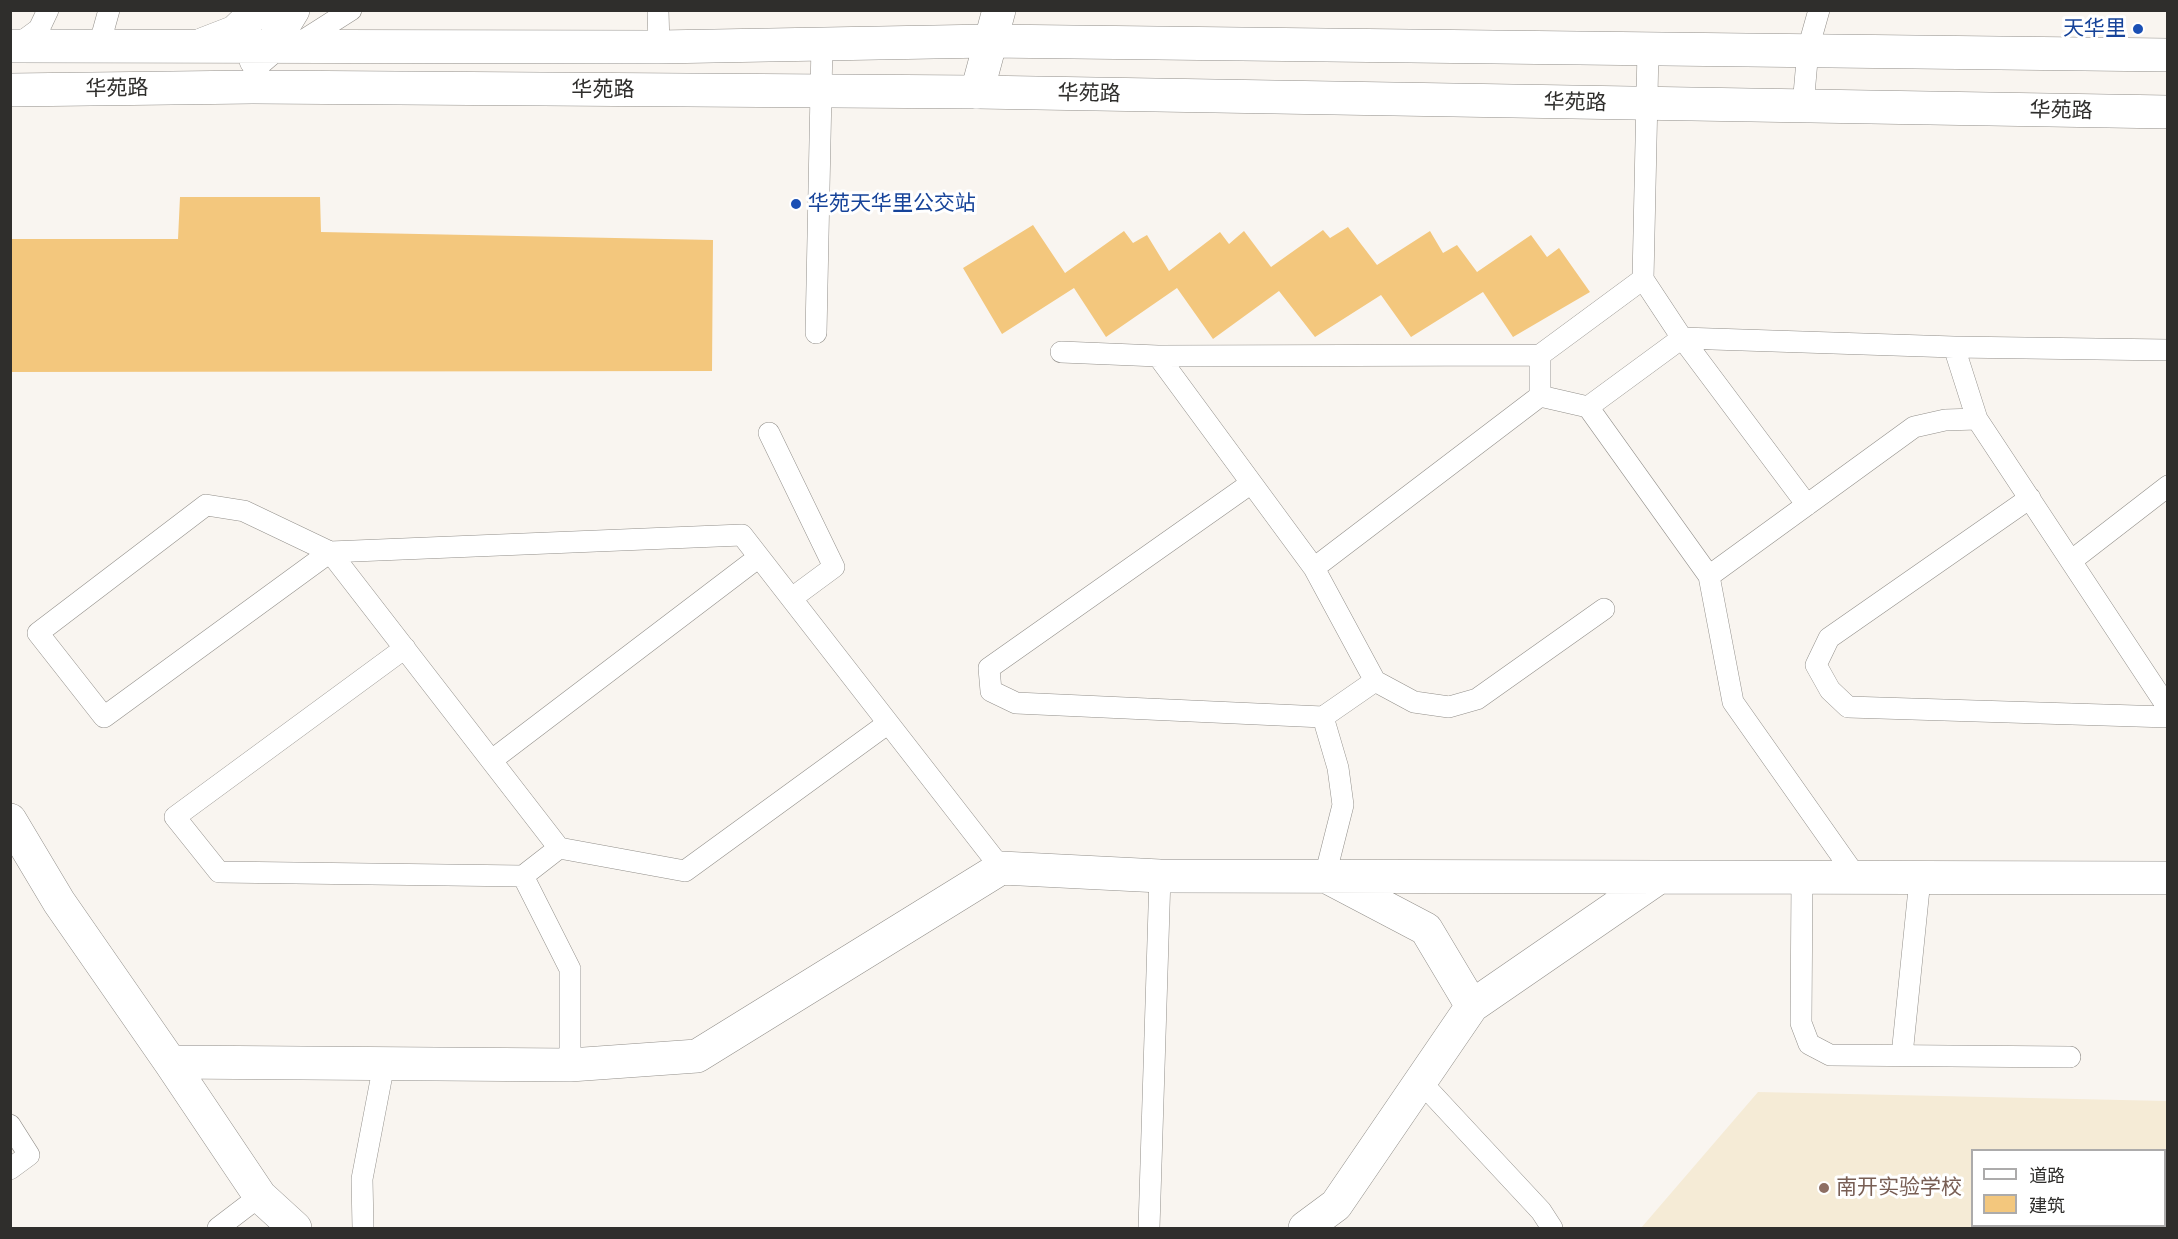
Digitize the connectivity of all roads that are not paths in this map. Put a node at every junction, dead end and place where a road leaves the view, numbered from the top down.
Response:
1 (48, 10) edge
2 (109, 10) edge
3 (258, 10) edge
4 (264, 10) edge
5 (295, 10) edge
6 (351, 10) edge
7 (658, 10) edge
8 (999, 10) edge
9 (1819, 10) edge
10 (989, 41) junction
11 (822, 44) junction
12 (13, 46) edge
13 (99, 46) junction
14 (188, 47) junction
15 (659, 47) junction
16 (1808, 49) junction
17 (1648, 50) junction
18 (2168, 55) edge
19 (265, 58) junction
20 (10, 90) edge
21 (822, 91) junction
22 (977, 92) junction
23 (1647, 104) junction
24 (1803, 106) junction
25 (2168, 112) edge
26 (1643, 279) junction
27 (816, 333) dead end
28 (1682, 338) junction
29 (1954, 347) junction
30 (2168, 350) edge
31 (1061, 352) dead end
32 (1540, 355) junction
33 (1158, 356) junction
34 (1540, 396) junction
35 (1588, 406) junction
36 (1977, 419) junction
37 (769, 433) dead end
38 (1250, 484) junction
39 (2168, 486) edge
40 (2030, 498) junction
41 (1807, 505) junction
42 (330, 552) junction
43 (759, 557) junction
44 (2071, 561) junction
45 (1314, 568) junction
46 (1709, 576) junction
47 (792, 598) junction
48 (1604, 609) dead end
49 (405, 648) junction
50 (1375, 681) junction
51 (2168, 708) edge
52 (1323, 717) junction
53 (2168, 717) edge
54 (887, 724) junction
55 (492, 760) junction
56 (10, 820) edge
57 (559, 848) junction
58 (1001, 868) junction
59 (523, 876) junction
60 (1160, 876) junction
61 (1325, 876) junction
62 (1658, 878) junction
63 (1857, 878) junction
64 (2168, 878) edge
65 (1802, 879) junction
66 (1920, 879) junction
67 (1472, 1006) junction
68 (1902, 1055) junction
69 (2070, 1057) dead end
70 (170, 1062) junction
71 (384, 1064) junction
72 (570, 1065) junction
73 (1420, 1081) junction
74 (10, 1125) edge
75 (10, 1169) edge
76 (260, 1196) junction
77 (218, 1228) edge
78 (275, 1228) edge
79 (295, 1228) edge
80 (363, 1228) edge
81 (1149, 1228) edge
82 (1305, 1228) edge
83 (1552, 1228) edge

1 - 12 lane
2 - 13 lane
3 - 14 main road
4 - 19 main road
5 - 19 main road
6 - 19 lane
7 - 15 lane
8 - 10 main road
9 - 16 lane
10 - 11 main road, 华苑路
10 - 17 main road, 华苑路
10 - 22 main road
11 - 15 main road, 华苑路
11 - 21 lane
12 - 13 main road, 华苑路
13 - 14 main road, 华苑路
14 - 19 main road, 华苑路
15 - 19 main road, 华苑路
16 - 17 main road, 华苑路
16 - 18 main road, 华苑路
16 - 24 lane
17 - 23 lane
19 - 20 main road, 华苑路
19 - 21 main road, 华苑路
21 - 22 main road, 华苑路
21 - 27 lane
22 - 23 main road, 华苑路
23 - 24 main road, 华苑路
23 - 26 lane
24 - 25 main road, 华苑路
26 - 28 lane
26 - 32 lane
28 - 29 lane
28 - 35 lane
28 - 41 lane
29 - 30 lane
29 - 36 lane
31 - 33 lane
32 - 33 lane
32 - 34 lane
33 - 38 lane
34 - 35 lane
34 - 45 lane
35 - 46 lane
36 - 40 lane
36 - 41 lane
37 - 47 lane
38 - 45 lane
38 - 52 lane
39 - 44 lane
40 - 44 lane
40 - 53 lane
41 - 46 lane
42 - 42 lane
42 - 43 lane
42 - 49 lane
43 - 47 lane
43 - 55 lane
44 - 51 lane
45 - 50 lane
46 - 63 lane
47 - 54 lane
48 - 50 lane
49 - 55 lane
49 - 59 lane
50 - 52 lane
52 - 61 lane
54 - 57 lane
54 - 58 lane
55 - 57 lane
56 - 70 main road
57 - 59 lane
58 - 60 main road
58 - 72 main road
59 - 72 lane
60 - 61 main road
60 - 81 lane
61 - 62 main road
61 - 67 main road
62 - 65 main road
62 - 67 main road
63 - 65 main road
63 - 66 main road
64 - 66 main road
65 - 68 lane
66 - 68 lane
67 - 73 main road
68 - 69 lane
70 - 71 main road
70 - 76 main road
71 - 72 main road
71 - 80 lane
73 - 82 main road
73 - 83 lane
74 - 75 lane
76 - 77 lane
76 - 78 lane
76 - 79 main road

